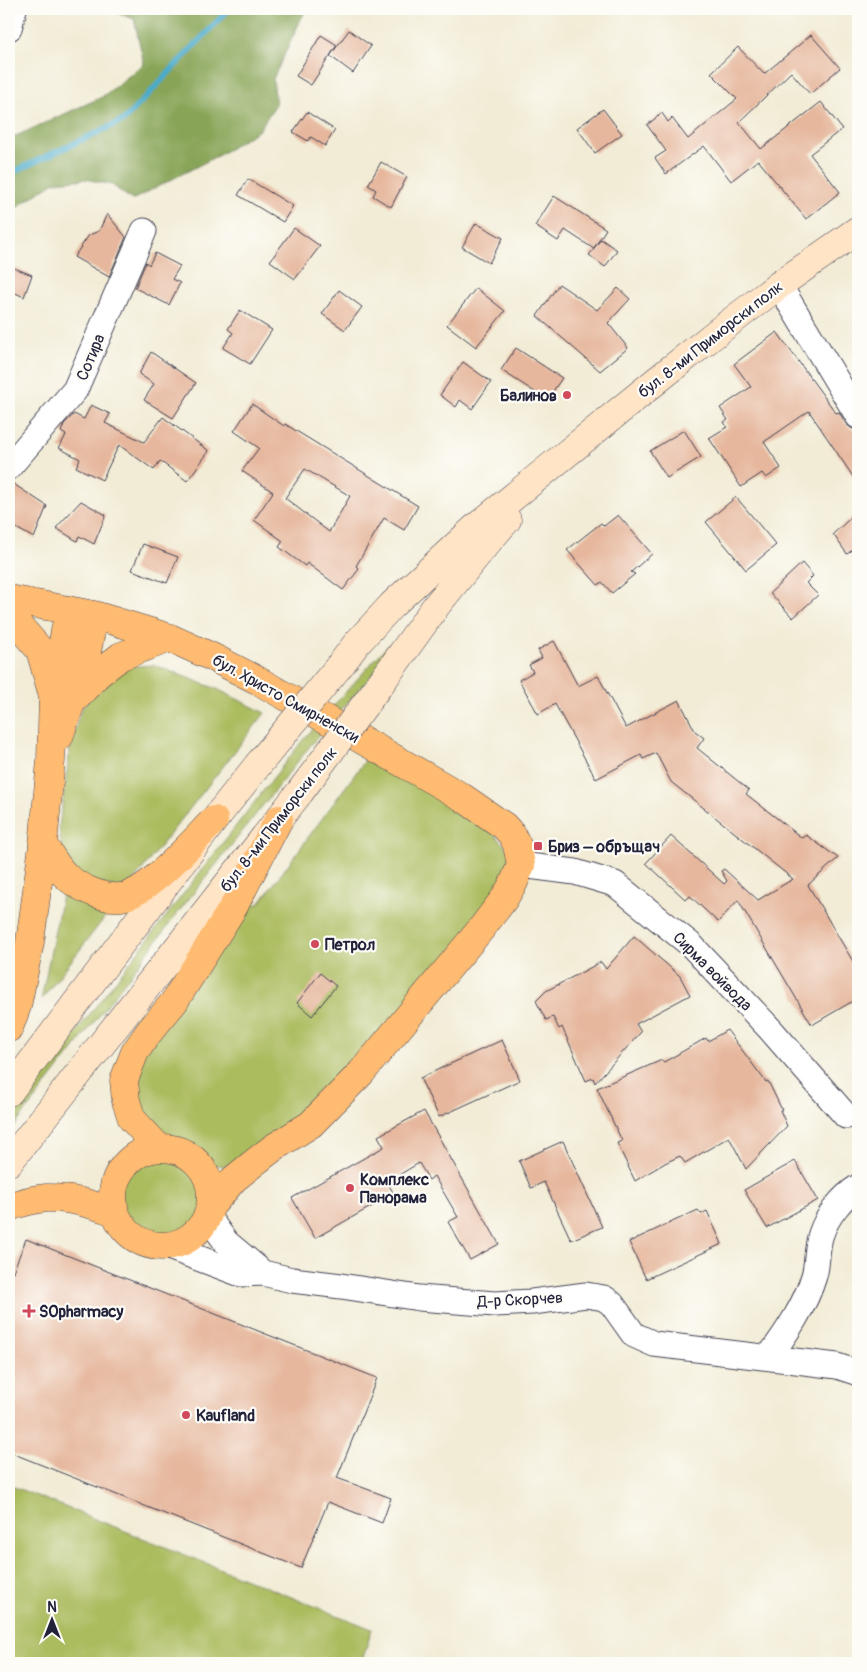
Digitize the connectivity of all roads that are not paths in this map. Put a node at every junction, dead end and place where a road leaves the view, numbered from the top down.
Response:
1 (14, 9) edge
2 (9, 28) edge
3 (858, 230) edge
4 (144, 231) dead end
5 (779, 285) junction
6 (858, 416) edge
7 (567, 454) junction
8 (9, 467) edge
9 (9, 598) edge
10 (81, 612) junction
11 (9, 619) edge
12 (170, 638) junction
13 (66, 695) junction
14 (214, 820) junction
15 (279, 820) junction
16 (43, 845) junction
17 (521, 865) junction
18 (9, 1028) edge
19 (9, 1092) edge
20 (846, 1116) dead end
21 (158, 1147) junction
22 (273, 1148) junction
23 (195, 1161) junction
24 (9, 1162) edge
25 (858, 1187) edge
26 (9, 1208) edge
27 (115, 1212) junction
28 (208, 1212) junction
29 (166, 1246) junction
30 (263, 1273) junction
31 (769, 1357) junction
32 (858, 1373) edge

1 - 2 street
3 - 5 main road, бул. 8-ми Приморски полк
4 - 8 street, Сотира
5 - 6 street
5 - 7 main road, бул. 8-ми Приморски полк
7 - 14 main road, бул. 8-ми Приморски полк, bridge
7 - 15 main road, бул. 8-ми Приморски полк, bridge
9 - 10 main road, бул. Христо Смирненски
10 - 12 main road, бул. Христо Смирненски
10 - 13 main road
11 - 13 main road
12 - 13 main road
12 - 17 main road, бул. Христо Смирненски
13 - 16 main road
14 - 16 main road
14 - 19 main road, бул. 8-ми Приморски полк
15 - 21 main road
15 - 24 main road, бул. 8-ми Приморски полк
16 - 18 main road
17 - 20 street, Сирма войвода
17 - 22 main road
21 - 23 main road
21 - 27 main road
22 - 23 main road
22 - 28 main road
23 - 28 main road
25 - 31 street
26 - 27 main road
27 - 29 main road
28 - 29 main road
28 - 30 street
29 - 30 street, Д-р Скорчев
30 - 31 street, Д-р Скорчев
31 - 32 street, Д-р Скорчев

